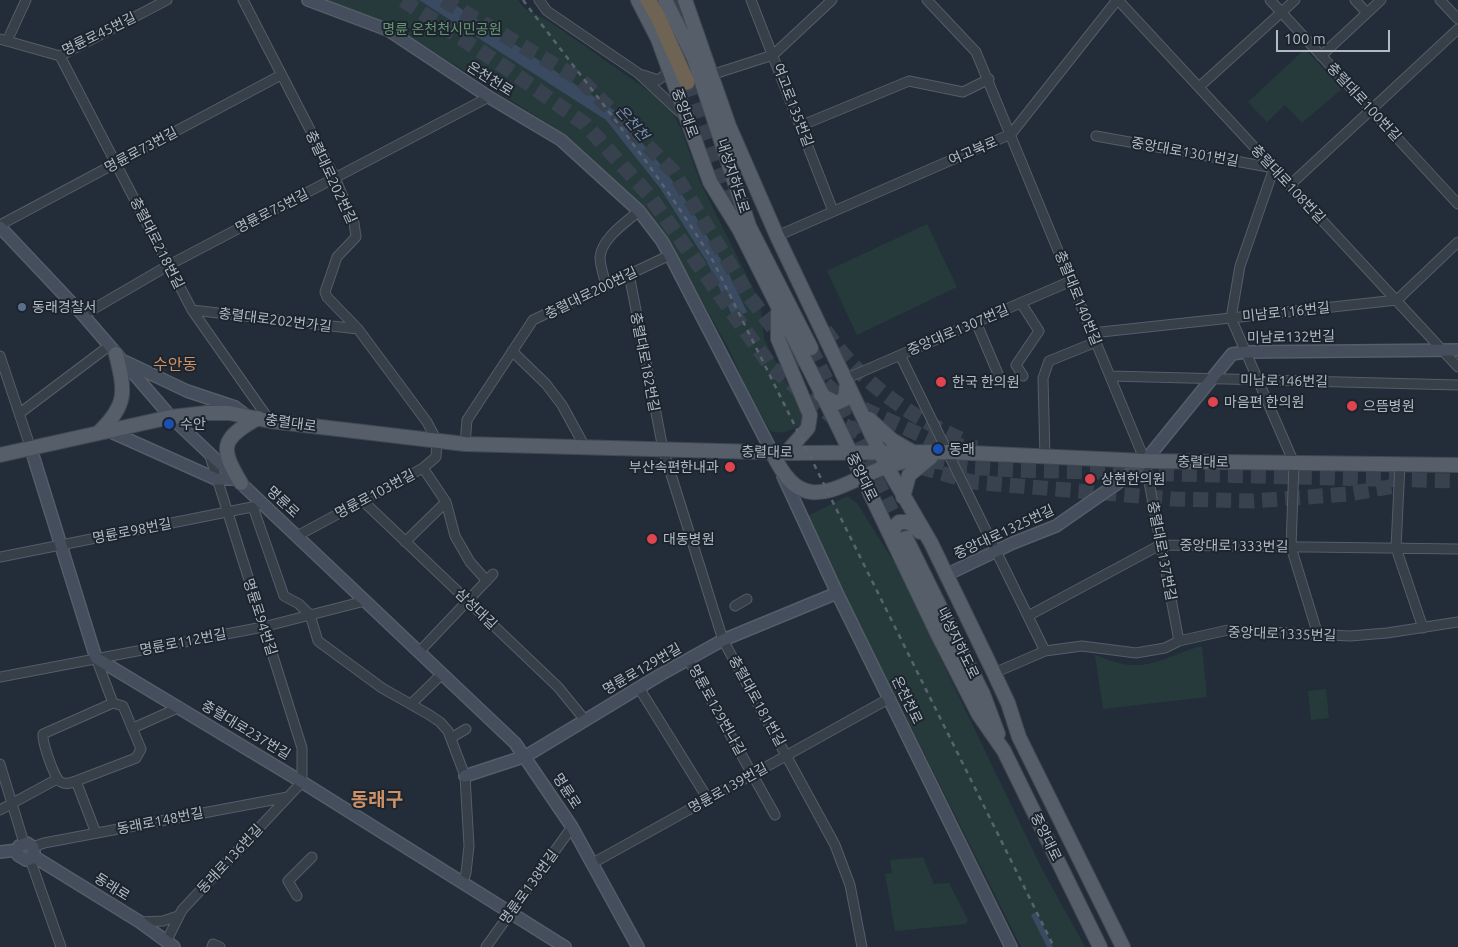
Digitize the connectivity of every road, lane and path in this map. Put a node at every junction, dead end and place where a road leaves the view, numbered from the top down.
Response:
1 (26, 0) edge
2 (167, 0) edge
3 (242, 0) edge
4 (308, 0) edge
5 (539, 0) edge
6 (638, 0) edge
7 (648, 0) edge
8 (664, 0) edge
9 (685, 0) edge
10 (751, 0) edge
11 (832, 0) edge
12 (927, 0) edge
13 (1117, 0) edge
14 (1270, 0) edge
15 (1295, 0) edge
16 (1355, 0) edge
17 (1380, 0) edge
18 (1440, 0) edge
19 (1281, 13) junction
20 (1367, 13) junction
21 (1458, 19) edge
22 (1458, 30) edge
23 (4, 40) edge
24 (774, 54) junction
25 (60, 56) junction
26 (1321, 56) junction
27 (668, 67) junction
28 (638, 73) junction
29 (281, 74) junction
30 (711, 75) junction
31 (989, 79) junction
32 (687, 82) tunnel mouth
33 (1199, 87) junction
34 (489, 97) junction
35 (1371, 110) junction
36 (688, 120) junction
37 (729, 126) junction
38 (800, 126) junction
39 (1012, 134) junction
40 (1096, 136) dead end
41 (116, 163) junction
42 (1274, 168) junction
43 (335, 178) junction
44 (1290, 185) junction
45 (1458, 204) edge
46 (638, 211) junction
47 (833, 211) junction
48 (0, 226) edge
49 (777, 236) junction
50 (1458, 242) edge
51 (670, 255) junction
52 (169, 265) junction
53 (629, 274) junction
54 (1071, 281) junction
55 (606, 285) junction
56 (1396, 300) junction
57 (1021, 303) junction
58 (778, 309) junction
59 (192, 310) junction
60 (83, 315) junction
61 (1231, 318) junction
62 (976, 322) junction
63 (358, 329) junction
64 (1094, 337) junction
65 (1444, 350) junction
66 (1458, 350) edge
67 (512, 351) junction
68 (1246, 352) junction
69 (115, 353) junction
70 (900, 355) junction
71 (0, 356) edge
72 (1458, 367) edge
73 (1024, 376) dead end
74 (1110, 376) junction
75 (1212, 379) junction
76 (846, 380) junction
77 (1257, 380) junction
78 (1001, 381) dead end
79 (1458, 385) edge
80 (821, 395) junction
81 (862, 412) junction
82 (20, 413) junction
83 (171, 417) junction
84 (258, 418) junction
85 (103, 432) junction
86 (437, 441) junction
87 (465, 444) junction
88 (585, 447) junction
89 (31, 449) junction
90 (663, 449) junction
91 (880, 452) junction
92 (914, 452) junction
93 (943, 452) junction
94 (208, 453) junction
95 (850, 453) junction
96 (780, 455) junction
97 (0, 456) edge
98 (1045, 457) junction
99 (1145, 461) junction
100 (1294, 463) junction
101 (1400, 464) junction
102 (1458, 465) edge
103 (887, 467) junction
104 (423, 468) junction
105 (862, 477) junction
106 (216, 479) junction
107 (239, 481) junction
108 (903, 497) junction
109 (363, 501) junction
110 (446, 502) junction
111 (258, 506) junction
112 (226, 512) junction
113 (297, 536) junction
114 (905, 539) junction
115 (406, 542) junction
116 (931, 543) junction
117 (60, 545) junction
118 (1160, 545) junction
119 (1291, 547) junction
120 (1396, 548) junction
121 (1458, 549) edge
122 (995, 551) junction
123 (0, 557) edge
124 (946, 575) junction
125 (838, 593) junction
126 (747, 599) dead end
127 (365, 601) junction
128 (468, 601) junction
129 (735, 606) dead end
130 (310, 615) junction
131 (1028, 616) junction
132 (1458, 622) edge
133 (263, 627) junction
134 (1423, 628) junction
135 (1318, 635) junction
136 (723, 640) junction
137 (1179, 641) junction
138 (1045, 651) junction
139 (419, 652) junction
140 (96, 658) junction
141 (688, 659) junction
142 (994, 673) junction
143 (442, 674) junction
144 (0, 676) edge
145 (639, 688) junction
146 (987, 693) junction
147 (890, 698) junction
148 (113, 703) junction
149 (411, 704) junction
150 (180, 707) junction
151 (584, 720) junction
152 (133, 728) junction
153 (466, 729) dead end
154 (1019, 737) junction
155 (451, 738) junction
156 (1004, 751) junction
157 (526, 756) junction
158 (786, 756) junction
159 (0, 764) edge
160 (753, 774) junction
161 (465, 776) junction
162 (57, 780) junction
163 (76, 781) junction
164 (302, 782) junction
165 (288, 797) junction
166 (708, 799) junction
167 (13, 803) junction
168 (0, 810) edge
169 (775, 815) dead end
170 (572, 827) junction
171 (96, 833) junction
172 (27, 851) junction
173 (0, 852) edge
174 (312, 857) dead end
175 (593, 863) junction
176 (463, 881) junction
177 (297, 896) dead end
178 (510, 912) junction
179 (178, 916) junction
180 (140, 922) junction
181 (170, 944) edge
182 (61, 947) edge
183 (212, 947) edge
184 (220, 947) edge
185 (486, 947) edge
186 (565, 947) edge
187 (638, 947) edge
188 (862, 947) edge
189 (1011, 947) edge
190 (1100, 947) edge
191 (1123, 947) edge

1 - 23 street
2 - 25 street, 명륜로45번길
3 - 29 street, 충렬대로202번길
4 - 34 street, 온천천로
5 - 28 street
6 - 27 main road, 중앙대로
7 - 32 highway
8 - 37 main road, 내성지하도로
9 - 30 main road, 중앙대로
10 - 24 street, 여고로135번길
11 - 24 street
12 - 31 street, 충렬대로140번길
13 - 33 street, 충렬대로108번길
13 - 39 street, 여고북로
14 - 19 street, 충렬대로100번길
15 - 19 street
16 - 20 street
17 - 20 street
18 - 21 street
19 - 26 street, 충렬대로100번길
19 - 33 street
20 - 26 street
22 - 35 street
23 - 25 street, 명륜로45번길
24 - 30 street
24 - 38 street, 여고로135번길
25 - 41 street, 충렬대로218번길
26 - 35 street, 충렬대로100번길
27 - 28 street
27 - 36 main road, 중앙대로
28 - 36 street
29 - 41 street, 명륜로73번길
29 - 43 street, 충렬대로202번길
30 - 37 main road, 중앙대로
31 - 38 street
31 - 39 street, 충렬대로140번길
33 - 42 street, 충렬대로108번길
34 - 43 street, 명륜로75번길
34 - 46 street, 온천천로
35 - 44 street
35 - 45 street, 충렬대로100번길
36 - 58 main road, 중앙대로
37 - 49 main road, 중앙대로
38 - 47 street, 여고로135번길
39 - 47 street, 여고북로
39 - 54 street, 충렬대로140번길
40 - 42 street, 중앙대로1301번길
41 - 48 street, 명륜로73번길
41 - 52 street, 충렬대로218번길
42 - 44 street, 충렬대로108번길
42 - 61 street
43 - 52 street, 명륜로75번길
43 - 63 street, 충렬대로202번길
44 - 56 street, 충렬대로108번길
46 - 51 street, 온천천로
46 - 55 street
47 - 49 street, 여고북로
48 - 60 street, 명륜로
49 - 76 main road, 중앙대로
50 - 56 street
51 - 53 street, 충렬대로200번길
51 - 96 street, 온천천로
52 - 59 street, 충렬대로218번길
52 - 60 street, 명륜로75번길
53 - 55 street, 충렬대로200번길
53 - 90 street, 충렬대로182번길
54 - 57 street, 중앙대로1307번길
54 - 64 street, 충렬대로140번길
55 - 67 street, 충렬대로200번길
56 - 61 street, 미남로116번길
56 - 65 street, 충렬대로108번길
57 - 62 street, 중앙대로1307번길
57 - 73 street
58 - 80 main road, 중앙대로
58 - 96 main road
59 - 63 street, 충렬대로202번가길
59 - 84 street, 충렬대로218번길
60 - 69 street, 명륜로
61 - 64 street, 미남로116번길
61 - 68 street
62 - 70 street, 중앙대로1307번길
62 - 78 street
63 - 86 street, 충렬대로202번길
64 - 74 street, 충렬대로140번길
64 - 98 street, 미남로116번길
65 - 66 street, 미남로132번길
65 - 68 street, 미남로132번길
65 - 72 street, 충렬대로108번길
67 - 87 street, 충렬대로200번길
67 - 88 street
68 - 75 street, 미남로132번길
68 - 77 street
69 - 82 street
69 - 83 street, 명륜로
69 - 84 street
69 - 85 main road
70 - 76 street, 중앙대로1307번길
70 - 93 street
71 - 82 street
74 - 75 street, 미남로146번길
74 - 99 street, 충렬대로140번길
75 - 77 street, 미남로146번길
75 - 99 street, 미남로132번길
76 - 80 main road
76 - 81 main road, 중앙대로
77 - 79 street, 미남로146번길
77 - 100 street
80 - 95 main road, 중앙대로
81 - 91 main road, 중앙대로
81 - 92 main road
82 - 89 street
83 - 84 main road, 충렬대로
83 - 85 main road, 충렬대로
83 - 94 street, 명륜로
84 - 86 main road, 충렬대로
84 - 107 main road
85 - 89 main road, 충렬대로
85 - 106 street
86 - 87 main road, 충렬대로
86 - 104 street, 명륜로103번길
87 - 88 main road, 충렬대로
88 - 90 main road, 충렬대로
89 - 97 main road, 충렬대로
89 - 117 street
90 - 96 main road, 충렬대로
90 - 136 street, 충렬대로181번길
91 - 92 main road, 충렬대로
91 - 95 main road, 충렬대로
91 - 103 main road, 중앙대로
92 - 93 main road, 충렬대로
93 - 98 main road, 충렬대로
93 - 103 main road
93 - 108 main road
93 - 122 street
94 - 106 street, 명륜로94번길
94 - 107 street, 명륜로
95 - 96 main road, 충렬대로
95 - 105 main road, 중앙대로
96 - 105 main road
96 - 125 street, 온천천로
98 - 99 main road, 충렬대로
99 - 100 main road, 충렬대로
99 - 118 street, 충렬대로137번길
99 - 122 street, 중앙대로1325번길
100 - 101 main road, 충렬대로
100 - 119 street
101 - 102 main road, 충렬대로
101 - 120 street
103 - 105 main road
103 - 108 main road, 중앙대로
104 - 109 street, 명륜로103번길
104 - 110 street
105 - 114 main road, 중앙대로
106 - 107 street
106 - 112 street, 명륜로94번길
107 - 111 street, 명륜로
108 - 116 main road, 중앙대로
109 - 113 street, 명륜로103번길
109 - 115 street, 삼성대길
110 - 115 street
110 - 128 street
111 - 112 street, 명륜로98번길
111 - 113 street, 명륜로
111 - 130 street
112 - 117 street, 명륜로98번길
112 - 133 street, 명륜로94번길
113 - 127 street, 명륜로
114 - 116 main road
114 - 146 main road, 내성지하도로
114 - 156 main road, 중앙대로
115 - 128 street, 삼성대길
116 - 124 main road, 중앙대로
117 - 123 street, 명륜로98번길
117 - 140 street
118 - 119 street, 중앙대로1333번길
118 - 131 street, 중앙대로1333번길
118 - 137 street, 충렬대로137번길
119 - 120 street, 중앙대로1333번길
119 - 135 street
120 - 121 street, 중앙대로1333번길
120 - 134 street
122 - 124 street, 중앙대로1325번길
122 - 131 street
124 - 142 main road, 중앙대로
125 - 136 street, 명륜로129번길
125 - 147 street, 온천천로
126 - 129 street
127 - 130 street, 명륜로112번길
127 - 139 street, 명륜로
128 - 139 street
128 - 151 street, 삼성대길
130 - 133 street, 명륜로112번길
130 - 149 street
131 - 138 street
132 - 134 street, 중앙대로1335번길
133 - 140 street, 명륜로112번길
133 - 164 street, 명륜로94번길
134 - 135 street, 중앙대로1335번길
135 - 137 street, 중앙대로1335번길
136 - 141 street, 명륜로129번길
136 - 158 street, 충렬대로181번길
137 - 138 street, 중앙대로1335번길
138 - 142 street, 중앙대로1335번길
139 - 143 street, 명륜로
140 - 144 street, 명륜로112번길
140 - 148 street
140 - 150 street, 충렬대로237번길
141 - 145 street, 명륜로129번길
141 - 160 street, 명륜로129번나길
142 - 154 main road, 중앙대로
143 - 149 street
143 - 157 street, 명륜로
145 - 151 street, 명륜로129번길
145 - 166 street
146 - 154 main road, 내성지하도로
146 - 156 main road, 내성지하도로
147 - 158 street, 명륜로139번길
147 - 189 street, 온천천로
148 - 152 street
148 - 162 street
149 - 155 street
150 - 152 street
150 - 164 street, 충렬대로237번길
151 - 157 street, 명륜로129번길
152 - 163 street
153 - 155 street
154 - 191 main road, 중앙대로
155 - 161 street
156 - 190 main road, 중앙대로
157 - 161 street, 명륜로129번길
157 - 170 street, 명륜로
158 - 160 street, 명륜로139번길
158 - 188 street, 충렬대로181번길
159 - 167 street
160 - 166 street, 명륜로139번길
160 - 169 street, 명륜로129번나길
161 - 176 street
162 - 163 street
162 - 167 street
163 - 171 street
164 - 165 street, 동래로136번길
164 - 176 street, 충렬대로237번길
165 - 171 street, 동래로148번길
165 - 179 street, 동래로136번길
166 - 175 street, 명륜로139번길
167 - 168 street
167 - 172 street
170 - 175 street, 명륜로
170 - 178 street, 명륜로138번길
171 - 172 street, 동래로148번길
172 - 173 street
172 - 180 street, 동래로
172 - 182 street
174 - 177 street
175 - 187 street, 명륜로
176 - 178 street, 충렬대로237번길
178 - 185 street, 명륜로138번길
178 - 186 street, 충렬대로237번길
179 - 180 street
179 - 181 street, 동래로136번길
180 - 181 street, 동래로
183 - 184 street

